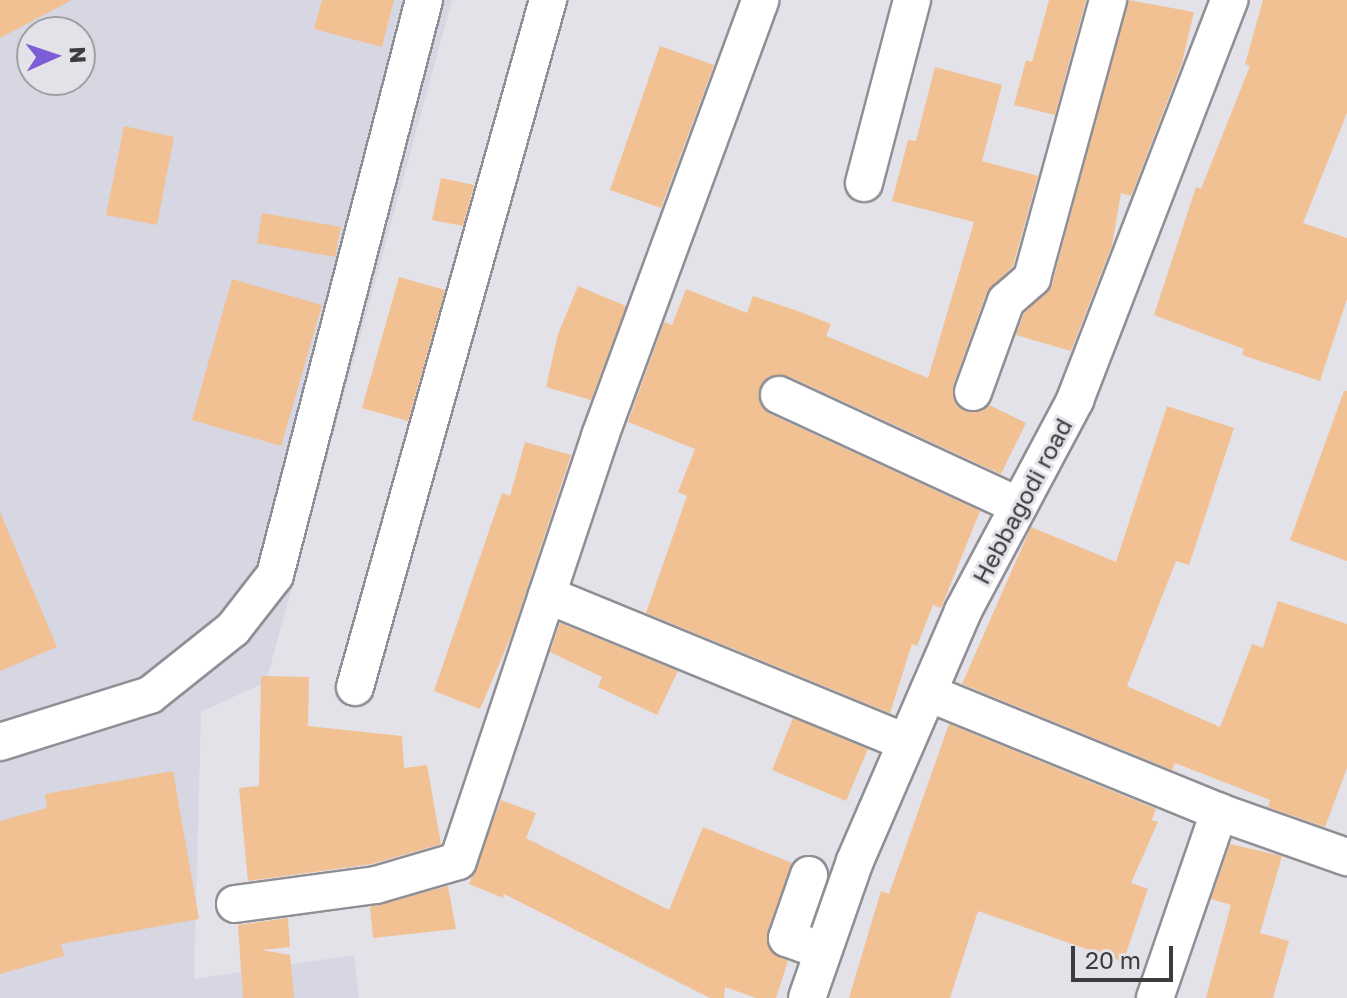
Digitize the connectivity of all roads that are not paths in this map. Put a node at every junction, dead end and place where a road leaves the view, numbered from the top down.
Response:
1 (424, 0) edge
2 (548, 0) edge
3 (760, 0) edge
4 (912, 0) edge
5 (1108, 0) edge
6 (1229, 0) edge
7 (864, 183) dead end
8 (973, 392) dead end
9 (779, 395) dead end
10 (1019, 506) junction
11 (547, 595) junction
12 (355, 687) dead end
13 (928, 693) junction
14 (0, 742) edge
15 (906, 742) junction
16 (1219, 812) junction
17 (1347, 857) edge
18 (809, 875) dead end
19 (235, 904) dead end
20 (823, 951) junction
21 (807, 998) edge
22 (1155, 998) edge

1 - 14 street
2 - 12 street
3 - 11 street
4 - 7 street
5 - 8 street
6 - 10 street, Hebbagodi road
9 - 10 street
10 - 13 street, Hebbagodi road
11 - 15 street
11 - 19 street
13 - 15 street, Hebbagodi road
13 - 16 street
15 - 20 street, Hebbagodi road
16 - 17 street
16 - 22 street
18 - 20 street
20 - 21 street, Hebbagodi road

